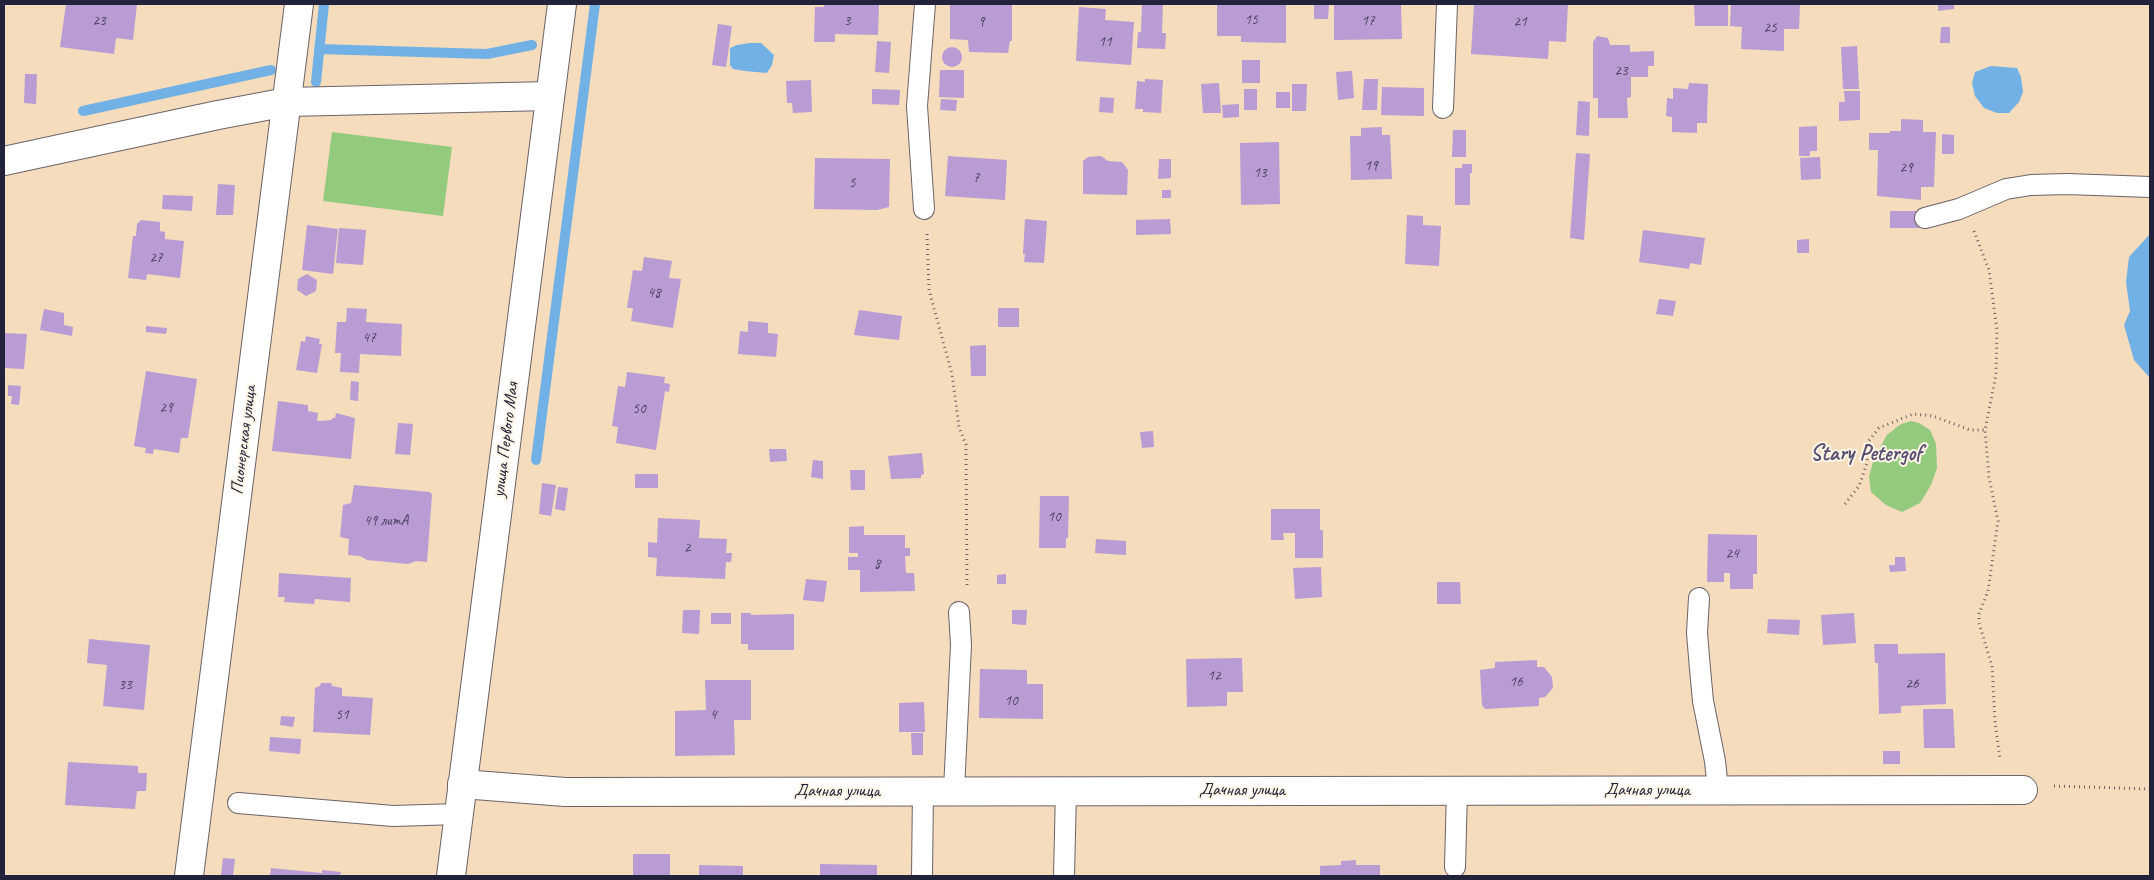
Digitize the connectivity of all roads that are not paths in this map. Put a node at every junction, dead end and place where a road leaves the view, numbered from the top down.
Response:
1 (299, 4) edge
2 (562, 4) edge
3 (925, 4) edge
4 (1447, 4) edge
5 (550, 96) junction
6 (287, 102) junction
7 (1443, 108) dead end
8 (4, 160) edge
9 (2150, 187) edge
10 (924, 209) road end
11 (1924, 218) dead end
12 (1699, 598) dead end
13 (959, 612) road end
14 (462, 784) junction
15 (923, 790) junction
16 (954, 790) junction
17 (1066, 790) junction
18 (1457, 790) junction
19 (1718, 790) junction
20 (2012, 790) road end
21 (238, 803) dead end
22 (459, 814) junction
23 (1455, 867) dead end
24 (189, 876) edge
25 (451, 876) edge
26 (922, 876) edge
27 (1064, 876) edge

1 - 6 street, Пионерская улица
2 - 5 street, улица Первого Мая
3 - 10 lane
4 - 7 lane
5 - 6 street
5 - 14 street, улица Первого Мая
6 - 8 street
6 - 24 street, Пионерская улица
9 - 11 lane
12 - 19 lane
13 - 16 lane
14 - 15 street, Дачная улица
14 - 22 street, улица Первого Мая
15 - 16 street, Дачная улица
15 - 26 lane
16 - 17 street, Дачная улица
17 - 18 street, Дачная улица
17 - 27 lane
18 - 19 street, Дачная улица
18 - 23 lane
19 - 20 street, Дачная улица
21 - 22 lane
22 - 25 street, улица Первого Мая

